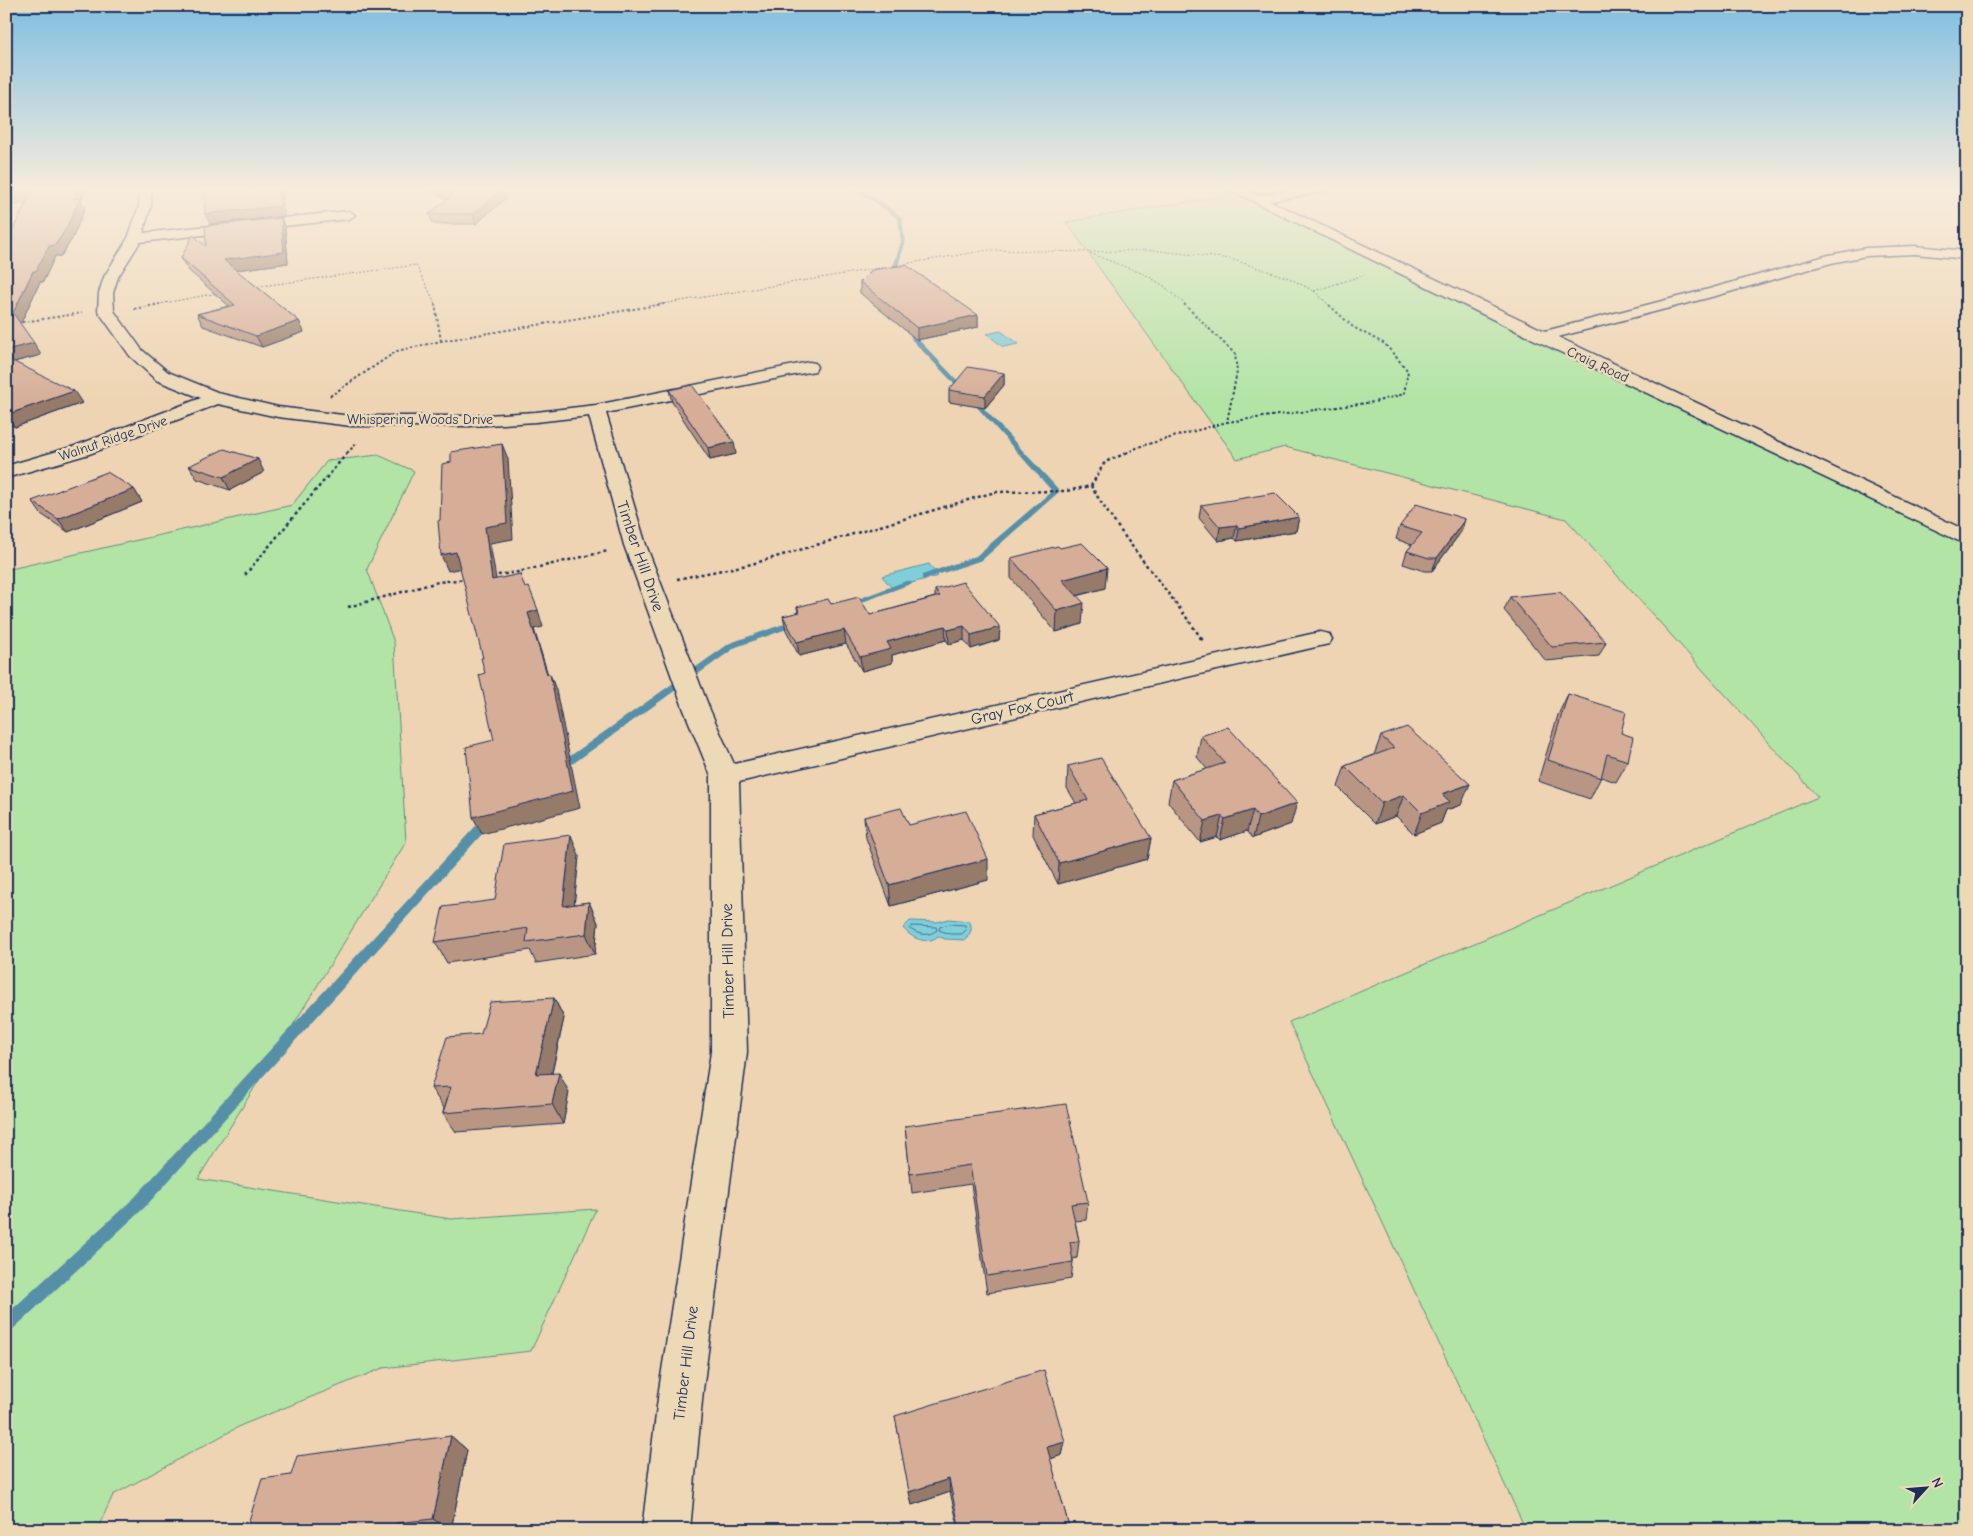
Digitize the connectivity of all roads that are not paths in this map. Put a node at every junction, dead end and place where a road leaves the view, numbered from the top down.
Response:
1 (123, 259) edge
2 (1380, 259) edge
3 (1827, 259) edge
4 (1541, 337) junction
5 (809, 367) dead end
6 (217, 398) junction
7 (596, 410) junction
8 (6, 472) edge
9 (1967, 539) edge
10 (1320, 639) dead end
11 (724, 776) junction
12 (666, 1530) edge

1 - 6 street, Whispering Woods Drive
2 - 4 street, Craig Road
3 - 4 street
4 - 9 street, Craig Road
5 - 7 street, Whispering Woods Drive
6 - 7 street, Whispering Woods Drive
6 - 8 street, Walnut Ridge Drive
7 - 11 street, Timber Hill Drive
10 - 11 street, Gray Fox Court
11 - 12 street, Timber Hill Drive

